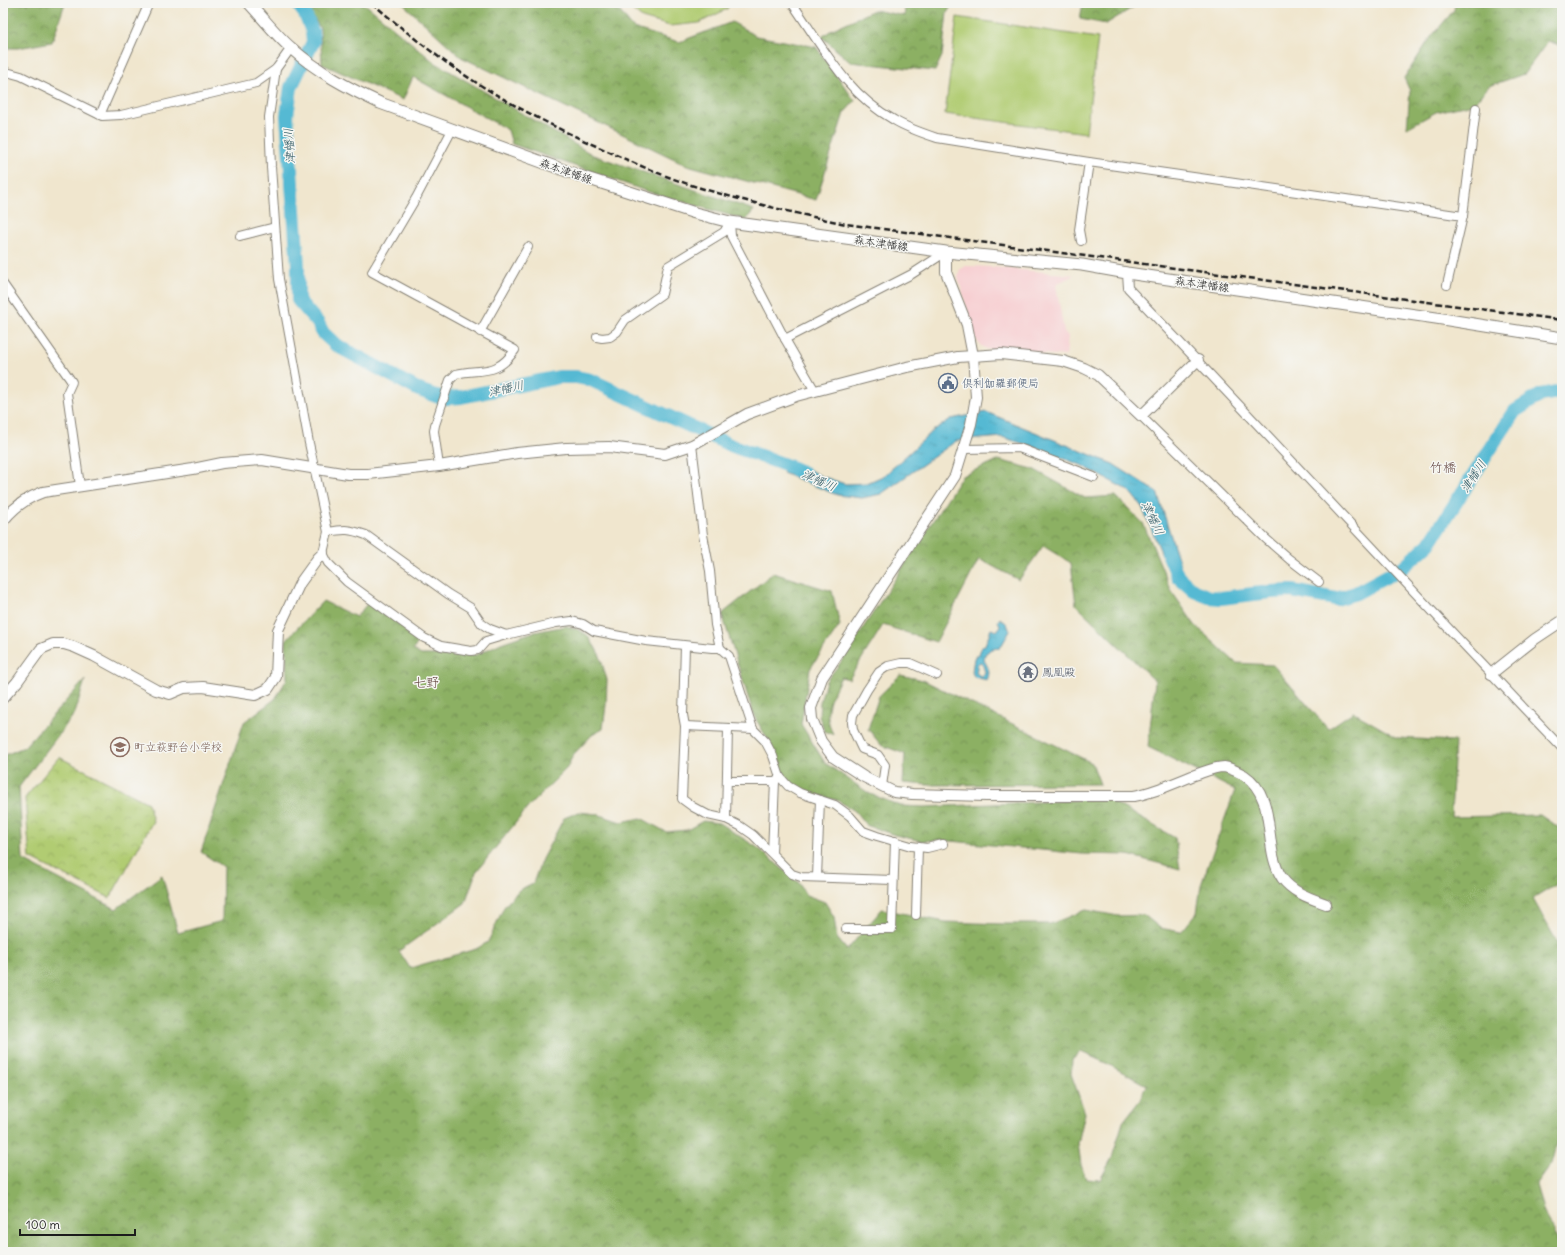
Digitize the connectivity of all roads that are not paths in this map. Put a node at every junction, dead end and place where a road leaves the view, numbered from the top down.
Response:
1 (149, 3) edge
2 (250, 3) edge
3 (792, 3) edge
4 (291, 48) junction
5 (276, 69) junction
6 (3, 71) edge
7 (1476, 108) dead end
8 (100, 115) junction
9 (452, 130) junction
10 (1089, 162) junction
11 (1462, 216) junction
12 (730, 222) junction
13 (275, 227) junction
14 (240, 236) dead end
15 (1081, 241) dead end
16 (528, 247) dead end
17 (946, 252) junction
18 (1128, 273) junction
19 (3, 284) edge
20 (1447, 285) dead end
21 (480, 332) junction
22 (597, 337) dead end
23 (1562, 338) edge
24 (785, 339) junction
25 (973, 356) junction
26 (1198, 360) junction
27 (815, 391) junction
28 (1141, 416) junction
29 (692, 445) junction
30 (964, 449) junction
31 (439, 466) junction
32 (314, 468) junction
33 (1094, 477) dead end
34 (80, 486) junction
35 (3, 521) edge
36 (328, 532) junction
37 (324, 553) junction
38 (1318, 582) dead end
39 (1562, 621) edge
40 (506, 635) junction
41 (685, 646) junction
42 (720, 648) junction
43 (1491, 674) junction
44 (937, 675) dead end
45 (3, 698) edge
46 (685, 726) junction
47 (728, 728) junction
48 (753, 729) junction
49 (1562, 748) edge
50 (778, 779) junction
51 (727, 781) junction
52 (882, 786) junction
53 (820, 800) junction
54 (726, 819) junction
55 (895, 841) junction
56 (943, 844) dead end
57 (918, 847) junction
58 (772, 853) junction
59 (817, 877) junction
60 (893, 880) junction
61 (1326, 904) dead end
62 (916, 915) dead end
63 (846, 929) dead end

1 - 8 street
2 - 4 main road, 森本津幡線
3 - 10 street
4 - 5 street
4 - 9 main road, 森本津幡線
5 - 8 street
5 - 13 street
6 - 8 street
7 - 11 street
9 - 12 main road, 森本津幡線
9 - 21 street
10 - 11 street
10 - 15 street
11 - 20 street
12 - 17 main road, 森本津幡線
12 - 22 street
12 - 24 street
13 - 14 street
13 - 32 street
16 - 21 street
17 - 18 main road, 森本津幡線
17 - 24 street
17 - 25 street
18 - 23 main road, 森本津幡線
18 - 26 street
19 - 34 street
21 - 31 street
24 - 27 street
25 - 27 street
25 - 28 street
25 - 30 street
26 - 28 street
26 - 43 street
27 - 29 street
28 - 38 street
29 - 31 street
29 - 42 street
30 - 33 street
30 - 52 street
31 - 32 street
32 - 34 street
32 - 36 street
34 - 35 street
36 - 37 street
36 - 40 street
37 - 40 street
37 - 45 street
39 - 43 street
40 - 41 street
41 - 42 street
41 - 46 street
42 - 48 street
43 - 49 street
44 - 52 street
46 - 47 street
46 - 54 street
47 - 48 street
47 - 51 street
48 - 50 street
50 - 51 street
50 - 53 street
50 - 58 street
51 - 54 street
52 - 61 street
53 - 55 street
53 - 59 street
54 - 58 street
55 - 57 street
55 - 60 street
56 - 57 street
57 - 62 street
58 - 59 street
59 - 60 street
60 - 63 street

